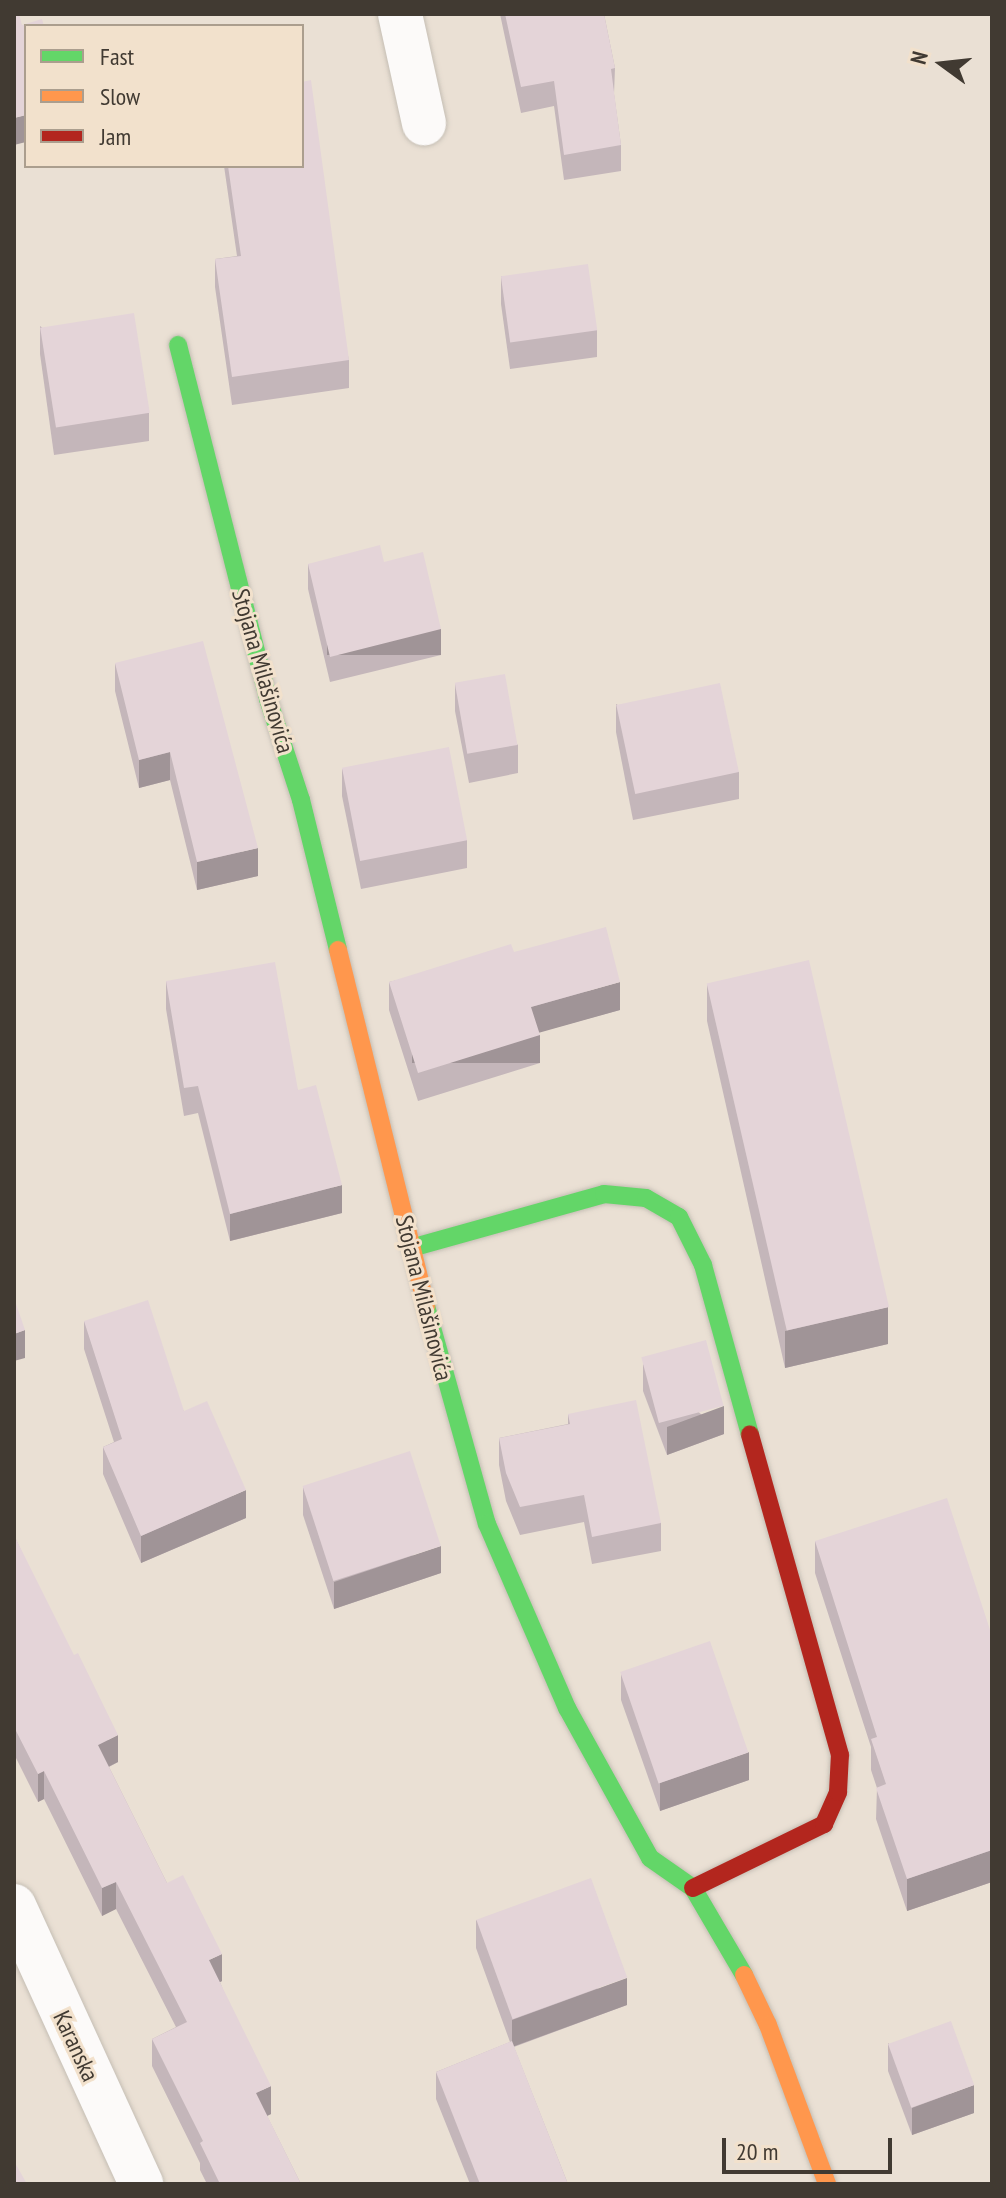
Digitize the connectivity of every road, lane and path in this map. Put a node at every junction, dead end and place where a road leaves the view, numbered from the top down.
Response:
1 (400, 14) edge
2 (424, 123) dead end
3 (178, 345) dead end
4 (411, 1248) junction
5 (693, 1888) junction
6 (14, 1906) edge
7 (141, 2184) edge
8 (827, 2184) edge

1 - 2 street
3 - 4 street, Stojana Milašinovića
4 - 5 street, Stojana Milašinovića
4 - 5 street
5 - 8 street, Stojana Milašinovića
6 - 7 street, Karanska

